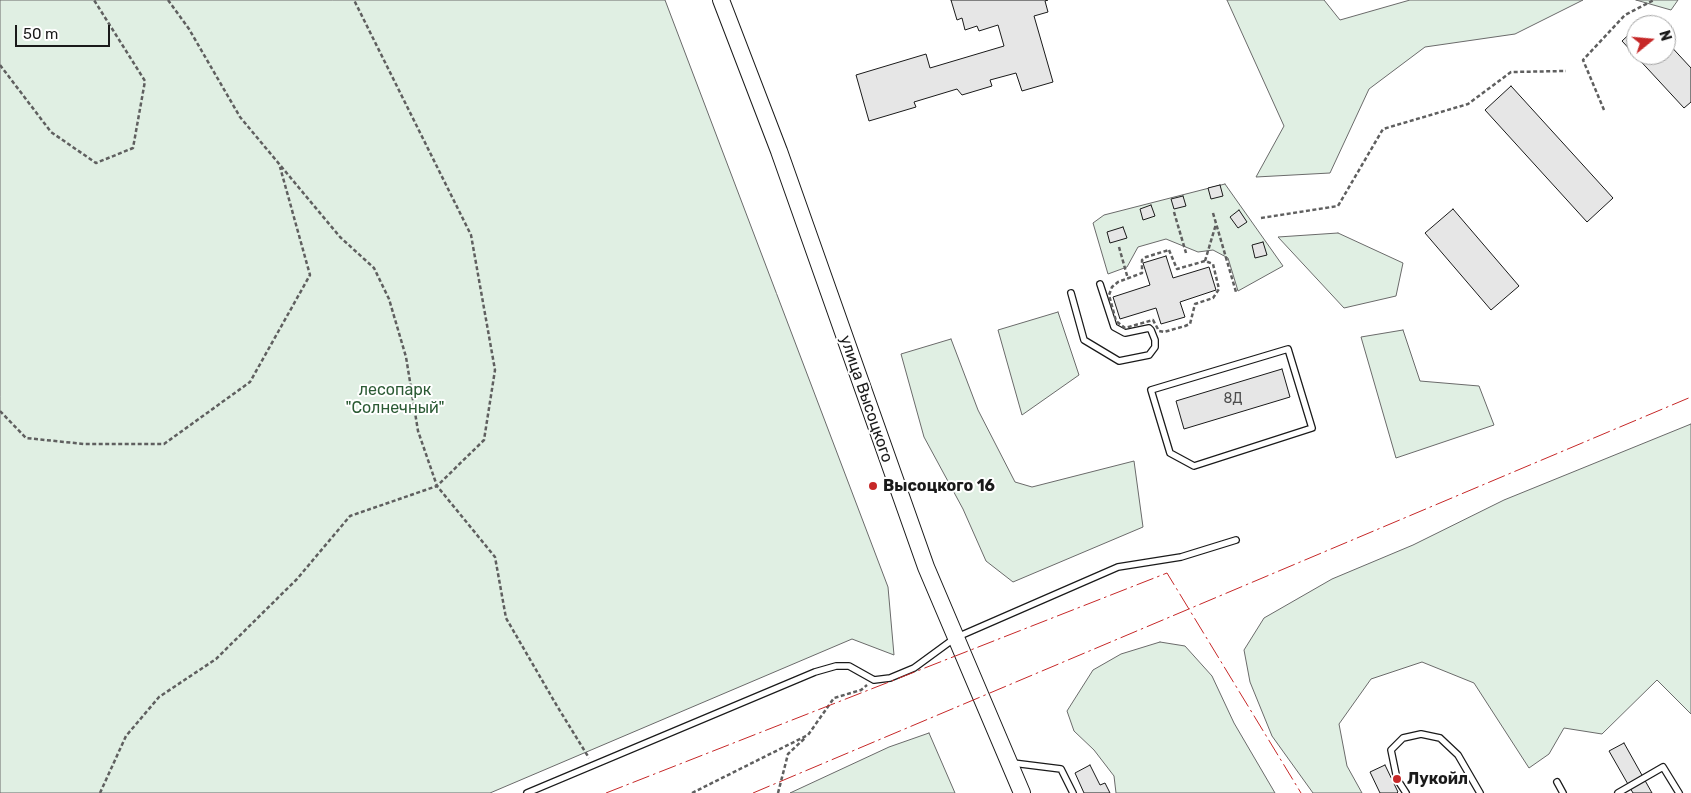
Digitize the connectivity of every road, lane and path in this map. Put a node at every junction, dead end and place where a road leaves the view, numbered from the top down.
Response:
1 (94, 0) edge
2 (168, 0) edge
3 (354, 0) edge
4 (721, 0) edge
5 (1654, 0) edge
6 (0, 65) edge
7 (1566, 70) dead end
8 (1604, 110) dead end
9 (279, 166) junction
10 (1174, 212) dead end
11 (1213, 213) dead end
12 (1261, 218) dead end
13 (1216, 223) junction
14 (1119, 247) dead end
15 (1186, 254) dead end
16 (1205, 261) junction
17 (1128, 279) junction
18 (1100, 284) dead end
19 (1236, 292) dead end
20 (1071, 293) dead end
21 (0, 412) edge
22 (1214, 460) joint
23 (436, 486) junction
24 (1236, 540) dead end
25 (955, 638) junction
26 (874, 680) junction
27 (808, 735) junction
28 (1008, 762) junction
29 (594, 765) junction
30 (1557, 782) dead end
31 (100, 793) edge
32 (527, 793) edge
33 (692, 793) edge
34 (778, 793) edge
35 (1022, 793) edge
36 (1072, 793) edge
37 (1406, 793) edge
38 (1480, 793) edge
39 (1563, 793) edge
40 (1618, 793) edge
41 (1679, 793) edge

1 - 6 path
2 - 9 path
3 - 23 path
4 - 25 main road, улица Высоцкого
5 - 8 path
7 - 12 path
9 - 21 path
9 - 23 path
10 - 15 path
11 - 13 path
13 - 16 path
13 - 19 path
14 - 17 path
16 - 17 path
16 - 17 path
18 - 20 lane
22 - 22 lane
23 - 29 path
23 - 31 path
24 - 25 lane
25 - 26 lane
25 - 28 main road, улица Высоцкого
26 - 27 path
26 - 29 lane
27 - 33 path
27 - 34 path
28 - 35 main road, улица Высоцкого
28 - 36 lane
29 - 32 lane
30 - 39 lane
37 - 38 lane
40 - 41 lane

